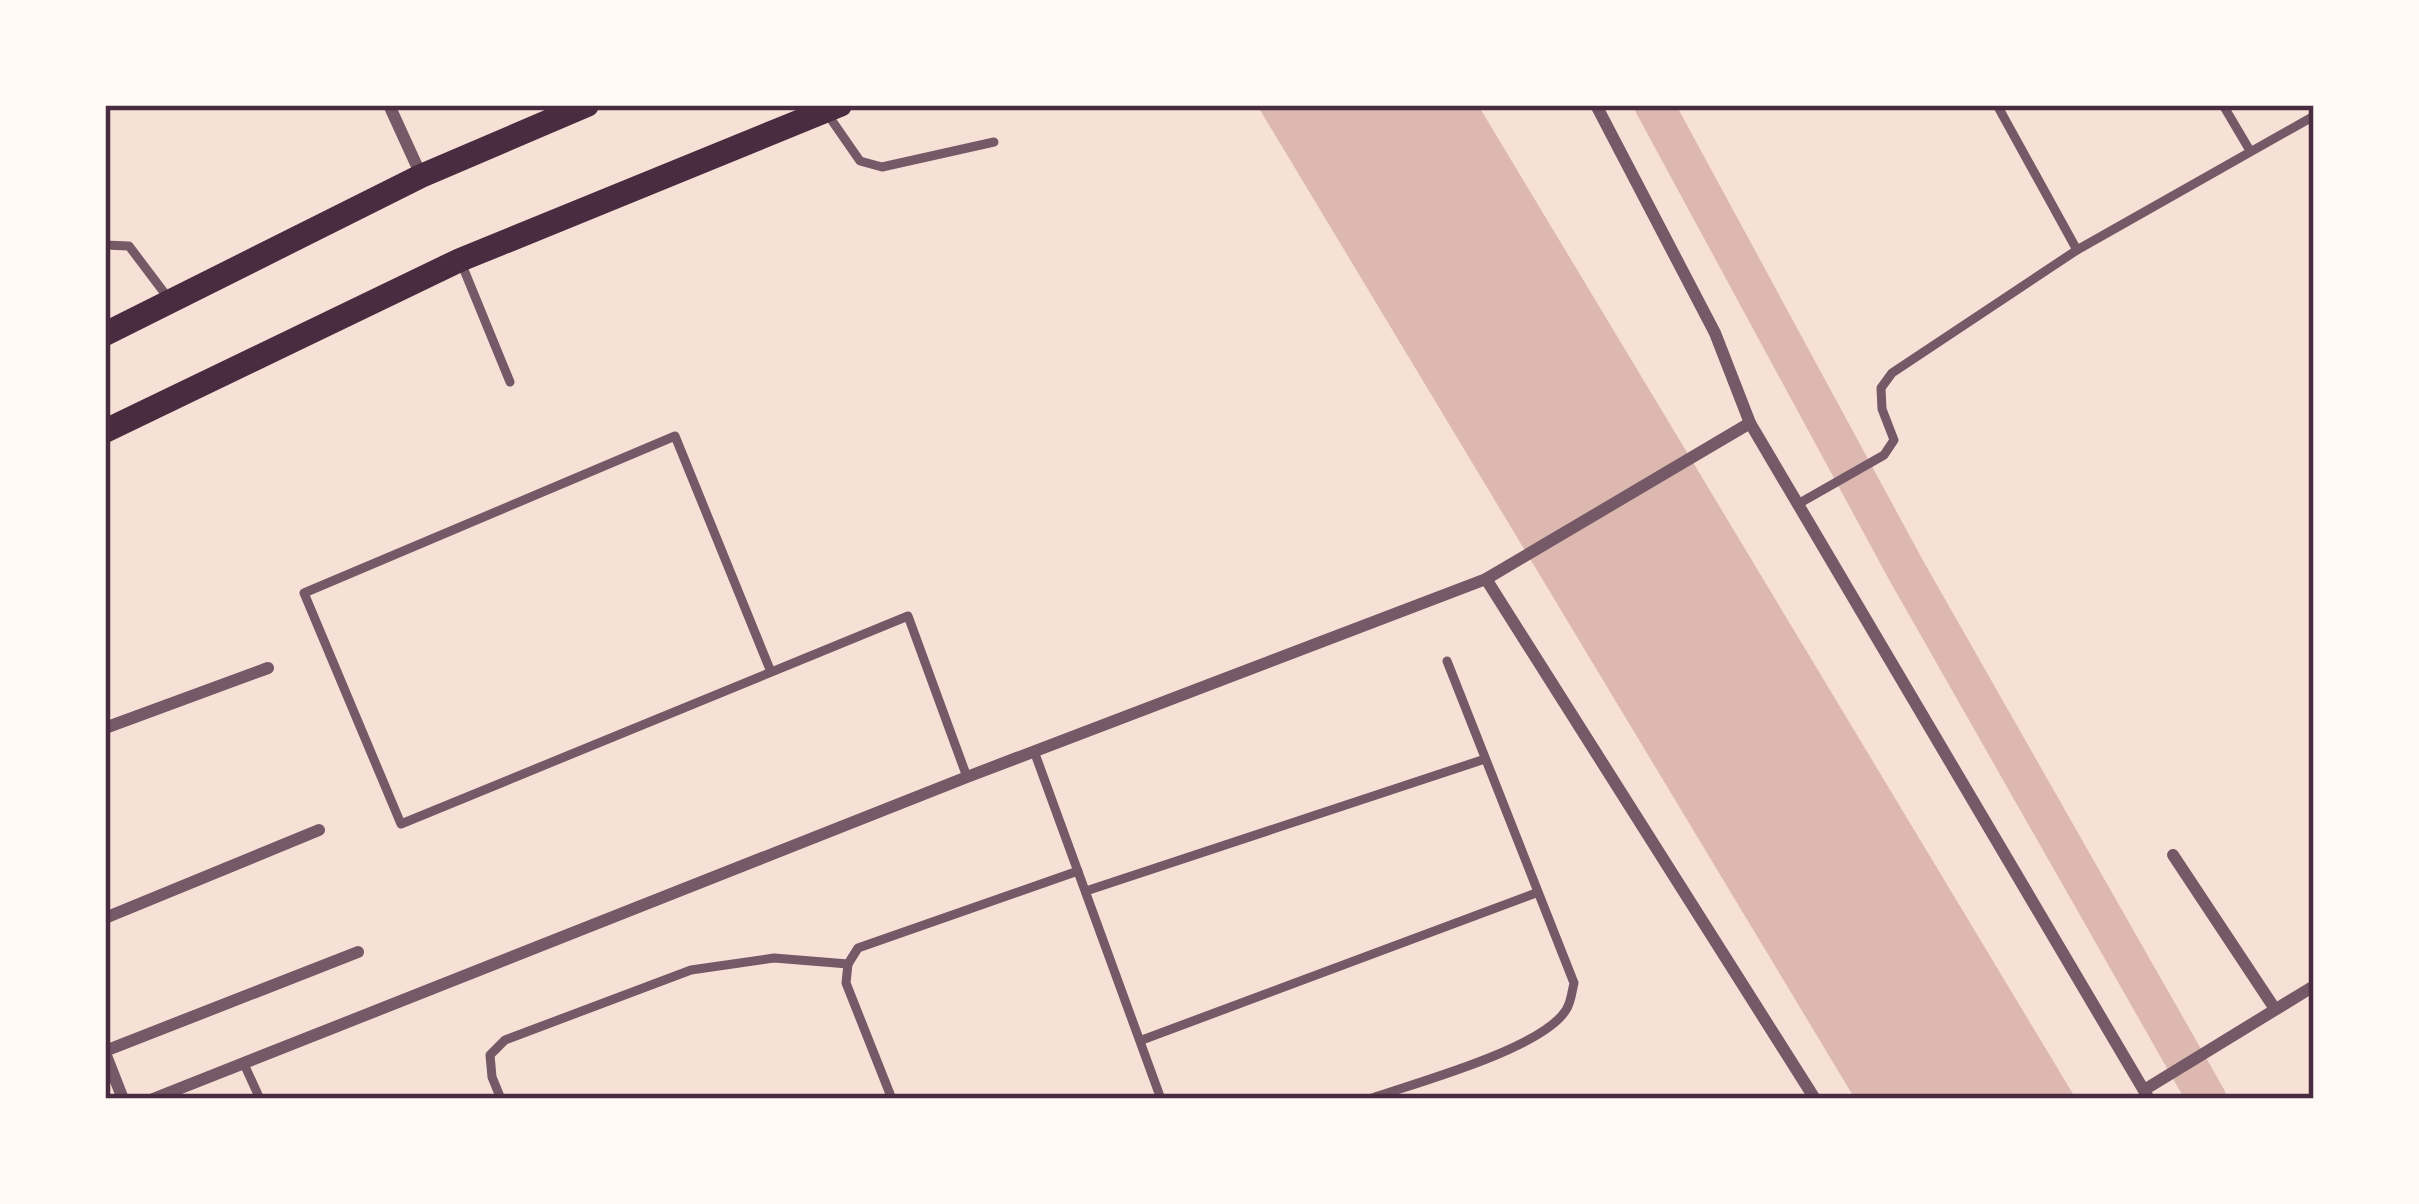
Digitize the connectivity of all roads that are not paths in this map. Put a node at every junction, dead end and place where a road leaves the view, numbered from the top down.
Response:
1 (389, 105) edge
2 (587, 105) edge
3 (1596, 105) edge
4 (1997, 105) edge
5 (2223, 105) edge
6 (833, 108) edge
7 (532, 116) edge
8 (2314, 116) edge
9 (994, 142) dead end
10 (2249, 149) junction
11 (421, 176) junction
12 (105, 245) edge
13 (2077, 250) junction
14 (460, 260) junction
15 (170, 301) junction
16 (105, 334) edge
17 (510, 382) dead end
18 (1750, 423) junction
19 (105, 431) edge
20 (1798, 504) junction
21 (1486, 579) junction
22 (1447, 661) dead end
23 (268, 668) dead end
24 (771, 673) junction
25 (105, 728) edge
26 (1034, 752) junction
27 (1485, 759) junction
28 (968, 777) junction
29 (319, 830) dead end
30 (2173, 855) dead end
31 (1078, 871) junction
32 (1086, 891) junction
33 (1536, 893) junction
34 (105, 918) edge
35 (358, 952) dead end
36 (848, 964) junction
37 (2314, 986) edge
38 (2275, 1010) junction
39 (1142, 1040) junction
40 (105, 1052) edge
41 (244, 1064) junction
42 (2146, 1095) edge
43 (123, 1099) edge
44 (153, 1099) edge
45 (260, 1099) edge
46 (502, 1099) edge
47 (892, 1099) edge
48 (1161, 1099) edge
49 (1369, 1099) edge
50 (1815, 1099) edge

1 - 11 street
2 - 7 main road
3 - 18 street
4 - 13 lane
5 - 10 lane
6 - 9 lane
6 - 14 main road
7 - 11 main road
8 - 10 lane
10 - 13 lane
11 - 15 main road
12 - 15 lane
13 - 20 lane
14 - 17 lane
14 - 19 main road
15 - 16 main road
18 - 20 street
18 - 21 street
20 - 42 street
21 - 26 street
21 - 50 street
22 - 27 lane
23 - 25 street
24 - 24 lane
24 - 28 lane
26 - 28 street
26 - 31 lane
27 - 32 lane
27 - 33 lane
28 - 41 street
29 - 34 street
30 - 38 street
31 - 32 lane
31 - 36 lane
32 - 39 lane
33 - 39 lane
33 - 49 lane
35 - 40 street
36 - 46 lane
36 - 47 lane
37 - 38 street
38 - 42 street
39 - 48 lane
40 - 43 street
41 - 44 street
41 - 45 lane

